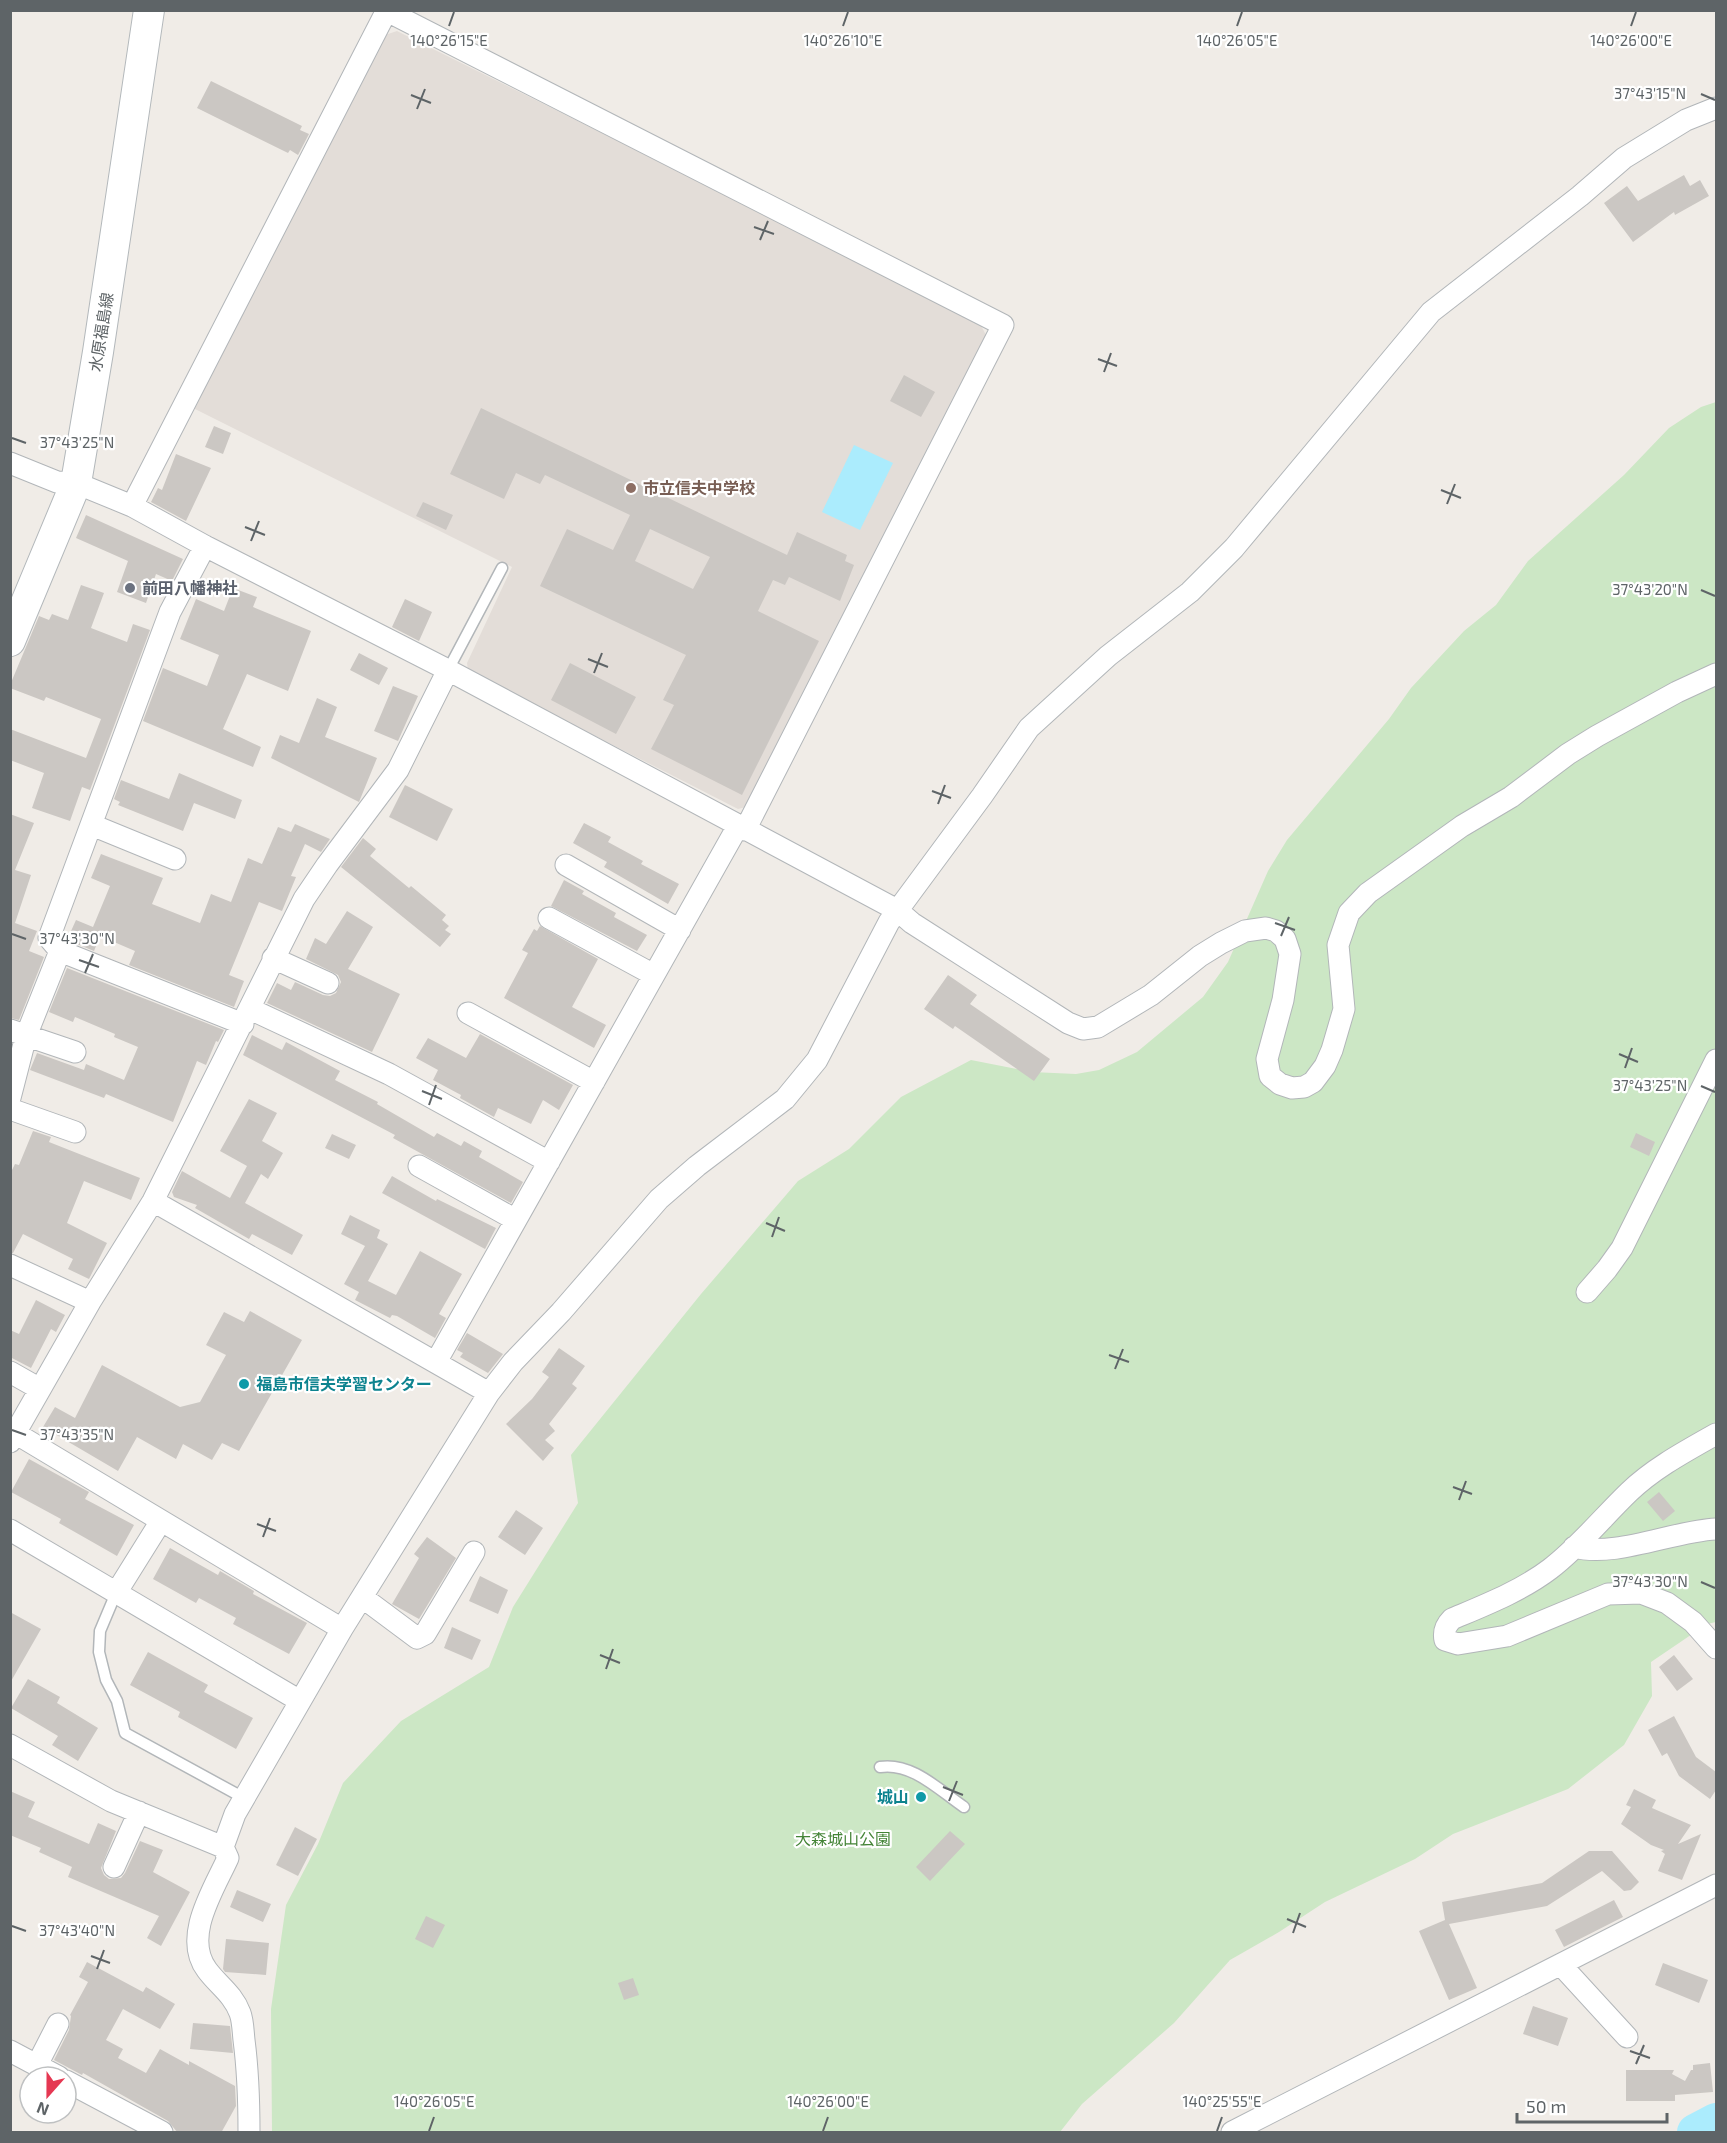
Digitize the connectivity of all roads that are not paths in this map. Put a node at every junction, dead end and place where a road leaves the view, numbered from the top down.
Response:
1 (148, 10) edge
2 (386, 11) edge
3 (1716, 108) edge
4 (10, 464) edge
5 (76, 483) junction
6 (132, 506) junction
7 (205, 546) junction
8 (502, 568) dead end
9 (10, 641) edge
10 (448, 670) junction
11 (1716, 674) edge
12 (92, 825) junction
13 (741, 828) junction
14 (175, 859) dead end
15 (566, 865) dead end
16 (897, 910) junction
17 (549, 918) dead end
18 (680, 930) junction
19 (60, 951) junction
20 (273, 958) junction
21 (654, 975) junction
22 (328, 983) dead end
23 (468, 1013) dead end
24 (247, 1017) junction
25 (18, 1033) edge
26 (75, 1052) dead end
27 (1716, 1060) edge
28 (594, 1082) junction
29 (10, 1098) edge
30 (10, 1108) edge
31 (75, 1132) dead end
32 (549, 1162) junction
33 (419, 1167) dead end
34 (153, 1201) junction
35 (516, 1220) junction
36 (10, 1265) edge
37 (1587, 1292) dead end
38 (90, 1302) junction
39 (436, 1362) junction
40 (10, 1372) edge
41 (40, 1389) junction
42 (489, 1393) junction
43 (1716, 1434) edge
44 (13, 1437) edge
45 (161, 1521) junction
46 (1716, 1529) edge
47 (10, 1530) edge
48 (1574, 1547) junction
49 (474, 1552) dead end
50 (117, 1593) junction
51 (362, 1597) junction
52 (342, 1629) junction
53 (1716, 1648) edge
54 (300, 1701) junction
55 (10, 1745) edge
56 (880, 1767) dead end
57 (244, 1798) junction
58 (964, 1808) dead end
59 (139, 1812) junction
60 (223, 1847) junction
61 (114, 1867) dead end
62 (1716, 1885) edge
63 (1561, 1965) junction
64 (58, 2024) dead end
65 (1627, 2037) dead end
66 (10, 2051) edge
67 (35, 2065) edge
68 (38, 2065) edge
69 (78, 2088) edge
70 (1272, 2123) edge
71 (162, 2133) edge
72 (249, 2133) edge
73 (1232, 2133) edge

1 - 5 main road, 水原福島線
2 - 6 street
2 - 13 street
3 - 16 street
4 - 5 street
5 - 6 street
5 - 9 main road, 水原福島線
6 - 7 street
7 - 10 street
7 - 12 street
8 - 10 lane
10 - 13 street
10 - 20 street
11 - 16 street
12 - 14 street
12 - 19 street
13 - 16 street
13 - 18 street
15 - 18 street
16 - 42 street
17 - 21 street
18 - 21 street
19 - 24 street
19 - 25 street
20 - 22 street
20 - 24 street
21 - 28 street
23 - 28 street
24 - 32 street
24 - 34 street
25 - 26 street
25 - 29 street
27 - 37 street
28 - 32 street
30 - 31 street
32 - 35 street
33 - 35 street
34 - 38 street
34 - 39 street
35 - 39 street
36 - 38 street
38 - 41 street
39 - 42 street
40 - 41 street
41 - 44 street
42 - 51 street
43 - 48 street
44 - 45 street
45 - 50 street
45 - 52 street
46 - 48 street
47 - 50 street
48 - 53 street
49 - 51 street
50 - 54 street
50 - 57 lane
51 - 52 street
52 - 54 street
54 - 57 street
55 - 59 street
56 - 58 lane
57 - 60 street
59 - 60 street
59 - 61 street
60 - 72 street
62 - 63 street
63 - 65 street
63 - 70 street
64 - 68 street
66 - 67 street
69 - 71 street
70 - 73 street

